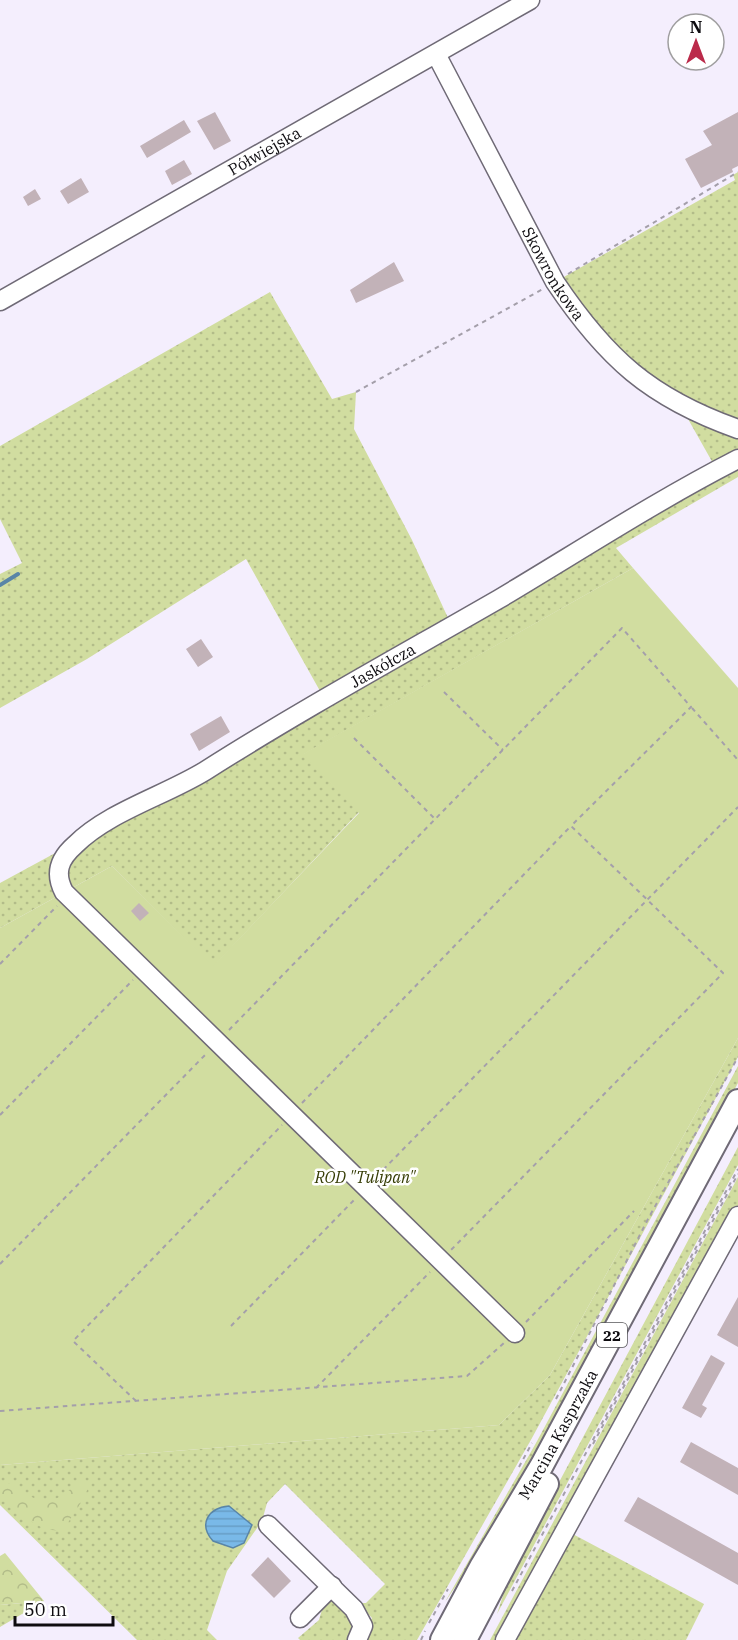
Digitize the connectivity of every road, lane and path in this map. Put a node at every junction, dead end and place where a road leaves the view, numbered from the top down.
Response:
1 (530, 0) edge
2 (436, 54) junction
3 (0, 301) edge
4 (738, 429) edge
5 (738, 459) edge
6 (444, 692) dead end
7 (691, 707) junction
8 (354, 738) dead end
9 (503, 750) junction
10 (738, 760) edge
11 (738, 807) edge
12 (435, 819) junction
13 (67, 894) junction
14 (647, 900) junction
15 (0, 964) edge
16 (143, 969) junction
17 (217, 1042) junction
18 (738, 1057) edge
19 (738, 1101) edge
20 (0, 1115) edge
21 (738, 1129) edge
22 (738, 1169) edge
23 (738, 1174) edge
24 (366, 1187) junction
25 (634, 1211) dead end
26 (738, 1216) edge
27 (441, 1261) junction
28 (0, 1264) edge
29 (231, 1326) dead end
30 (515, 1333) junction
31 (316, 1388) junction
32 (555, 1400) dead end
33 (0, 1411) edge
34 (533, 1442) dead end
35 (515, 1473) dead end
36 (268, 1525) dead end
37 (453, 1581) dead end
38 (332, 1586) junction
39 (300, 1618) dead end
40 (357, 1640) edge
41 (421, 1640) edge
42 (442, 1640) edge
43 (465, 1640) edge
44 (505, 1640) edge

1 - 2 street, Półwiejska
2 - 3 street, Półwiejska
2 - 4 street, Skowronkowa
5 - 13 street, Jaskółcza
6 - 9 path
7 - 9 path
7 - 10 path
7 - 14 path
8 - 12 path
9 - 12 path
11 - 14 path
12 - 17 path
13 - 15 path
13 - 16 street
14 - 24 path
14 - 27 path
16 - 17 street
16 - 20 path
17 - 24 street
17 - 28 path
18 - 32 path
19 - 42 main road, Marcina Kasprzaka / 22
21 - 43 main road, Marcina Kasprzaka / 22
22 - 23 path
24 - 27 street
24 - 29 path
25 - 30 path
26 - 44 street
27 - 30 street
27 - 31 path
30 - 31 path
31 - 33 path
34 - 35 path
36 - 38 street
37 - 41 path
38 - 39 street
38 - 40 street

